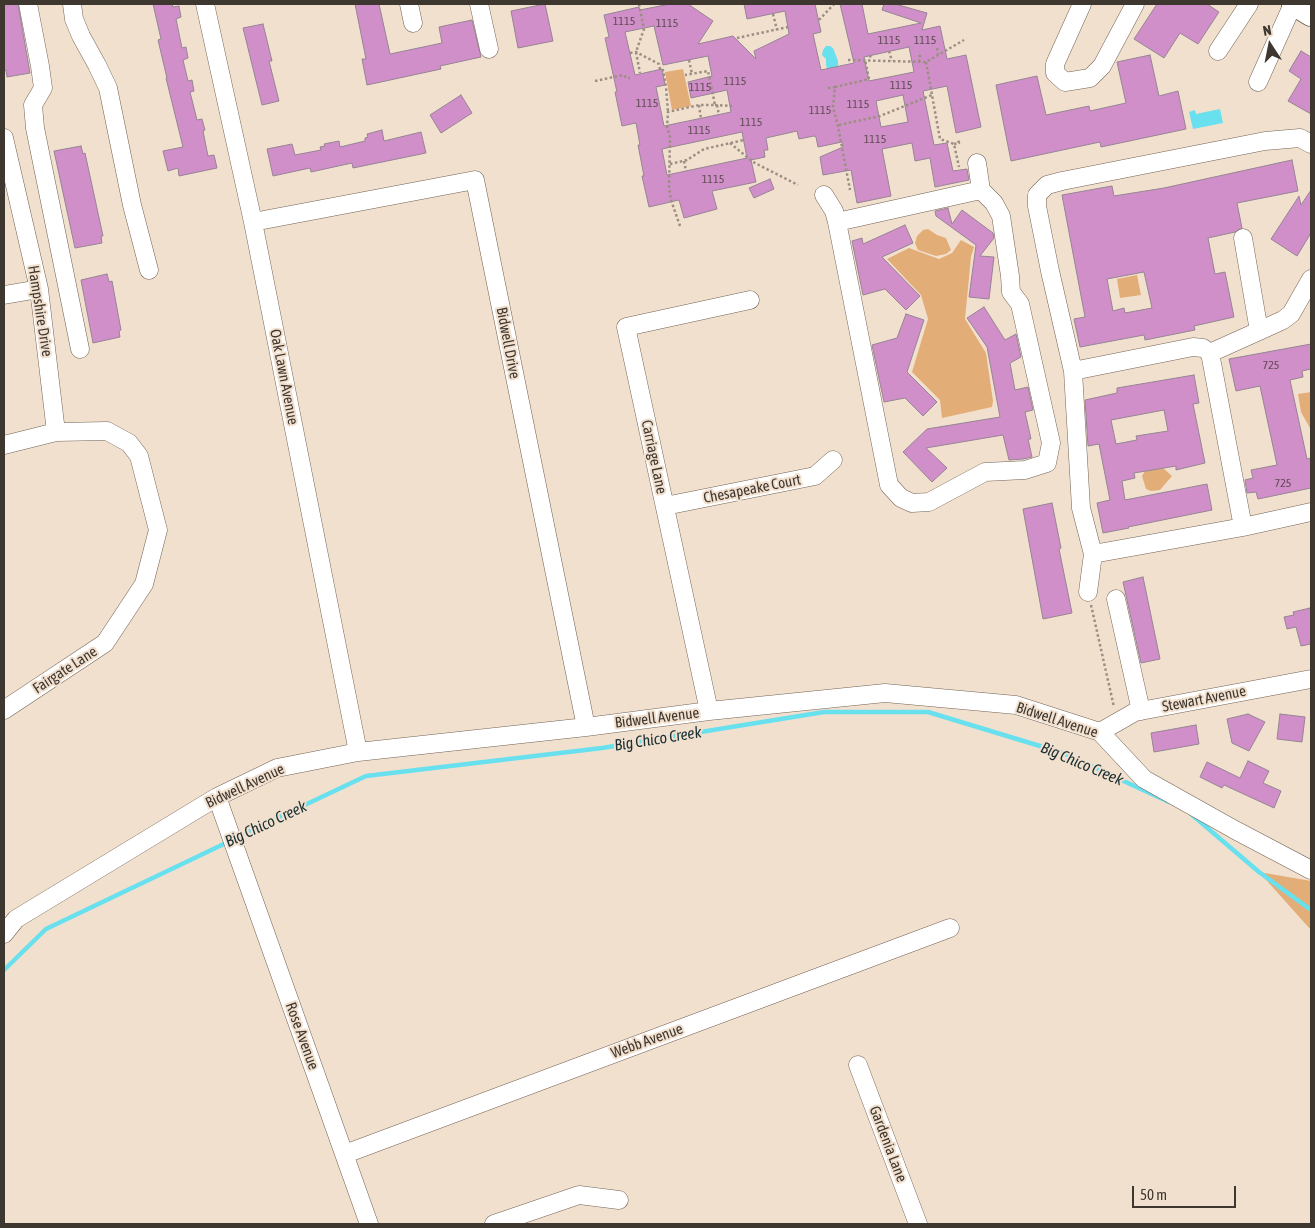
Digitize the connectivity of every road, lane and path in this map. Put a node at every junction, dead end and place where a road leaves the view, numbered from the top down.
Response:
1 (28, 4) edge
2 (72, 4) edge
3 (205, 4) edge
4 (409, 4) edge
5 (479, 4) edge
6 (639, 4) edge
7 (834, 4) edge
8 (1082, 4) edge
9 (1135, 4) edge
10 (1249, 4) edge
11 (1293, 4) edge
12 (773, 14) dead end
13 (1311, 15) edge
14 (819, 20) dead end
15 (413, 23) dead end
16 (788, 27) dead end
17 (777, 30) junction
18 (737, 38) dead end
19 (964, 40) dead end
20 (937, 48) dead end
21 (489, 49) dead end
22 (889, 51) dead end
23 (1218, 51) dead end
24 (636, 52) junction
25 (920, 52) dead end
26 (630, 53) dead end
27 (938, 54) junction
28 (870, 55) dead end
29 (689, 60) dead end
30 (848, 60) dead end
31 (866, 60) junction
32 (872, 60) junction
33 (892, 61) junction
34 (919, 62) junction
35 (926, 62) junction
36 (640, 74) dead end
37 (692, 74) junction
38 (685, 75) dead end
39 (630, 78) dead end
40 (595, 81) dead end
41 (1258, 82) dead end
42 (835, 86) junction
43 (828, 88) dead end
44 (932, 95) junction
45 (699, 105) junction
46 (716, 105) junction
47 (732, 106) dead end
48 (668, 112) junction
49 (719, 115) dead end
50 (701, 118) dead end
51 (838, 126) junction
52 (4, 138) edge
53 (744, 140) dead end
54 (958, 140) dead end
55 (730, 143) junction
56 (954, 144) junction
57 (1311, 144) edge
58 (684, 161) junction
59 (670, 164) junction
60 (977, 164) dead end
61 (959, 167) dead end
62 (686, 171) dead end
63 (798, 185) dead end
64 (850, 190) dead end
65 (981, 190) junction
66 (824, 195) dead end
67 (253, 222) junction
68 (837, 222) junction
69 (680, 226) dead end
70 (1242, 238) dead end
71 (149, 270) dead end
72 (1311, 279) edge
73 (39, 289) junction
74 (4, 295) edge
75 (750, 300) dead end
76 (1259, 331) junction
77 (80, 349) dead end
78 (1210, 353) junction
79 (1073, 371) junction
80 (56, 432) junction
81 (4, 445) edge
82 (833, 460) dead end
83 (665, 506) junction
84 (1311, 512) edge
85 (1243, 526) junction
86 (1093, 554) junction
87 (1090, 599) joint
88 (1116, 599) dead end
89 (1311, 679) edge
90 (4, 710) edge
91 (1115, 710) dead end
92 (709, 711) junction
93 (1141, 711) junction
94 (586, 727) junction
95 (1100, 732) junction
96 (358, 752) junction
97 (217, 797) junction
98 (1311, 870) edge
99 (950, 928) dead end
100 (4, 934) edge
101 (858, 1065) dead end
102 (345, 1154) junction
103 (619, 1200) dead end
104 (369, 1224) edge
105 (494, 1224) edge
106 (918, 1224) edge

1 - 77 street
2 - 71 street
3 - 67 street, Oak Lawn Avenue
4 - 15 street
5 - 21 street
6 - 24 path
7 - 14 path
8 - 9 street
10 - 23 street
11 - 13 main road
11 - 41 street
12 - 17 path
16 - 17 path
17 - 18 path
19 - 27 path
20 - 27 path
22 - 33 path
24 - 26 path
24 - 36 path
24 - 48 path
25 - 34 path
27 - 35 path
28 - 32 path
29 - 37 path
30 - 31 path
31 - 32 path
31 - 42 path
32 - 33 path
33 - 34 path
34 - 35 path
35 - 44 path
37 - 38 path
37 - 46 path
39 - 40 path
42 - 43 path
42 - 51 path
44 - 51 path
44 - 56 path
45 - 46 path
45 - 48 path
45 - 50 path
46 - 47 path
46 - 49 path
48 - 59 path
51 - 64 path
52 - 73 street, Hampshire Drive
53 - 55 path
54 - 56 path
55 - 58 path
55 - 63 path
56 - 61 path
57 - 79 street
58 - 59 path
58 - 62 path
59 - 69 path
60 - 65 street
65 - 68 street
65 - 68 street
66 - 68 street
67 - 94 street, Bidwell Drive
67 - 96 street, Oak Lawn Avenue
70 - 76 street
72 - 76 street
73 - 74 street
73 - 80 street, Hampshire Drive
75 - 83 street, Carriage Lane
76 - 78 street
78 - 79 street
78 - 85 street
79 - 86 street
80 - 81 street
80 - 90 street, Fairgate Lane
82 - 83 street, Chesapeake Court
83 - 92 street, Carriage Lane
84 - 85 street
85 - 86 street
86 - 87 street
87 - 91 path
88 - 93 street
89 - 93 street, Stewart Avenue
92 - 94 street, Bidwell Avenue
92 - 95 street, Bidwell Avenue
93 - 95 street, Stewart Avenue
94 - 96 street, Bidwell Avenue
95 - 98 street, Bidwell Avenue
96 - 97 street, Bidwell Avenue
97 - 100 street, Bidwell Avenue
97 - 102 street, Rose Avenue
99 - 102 street, Webb Avenue
101 - 106 street, Gardenia Lane
102 - 104 street, Rose Avenue
103 - 105 street

